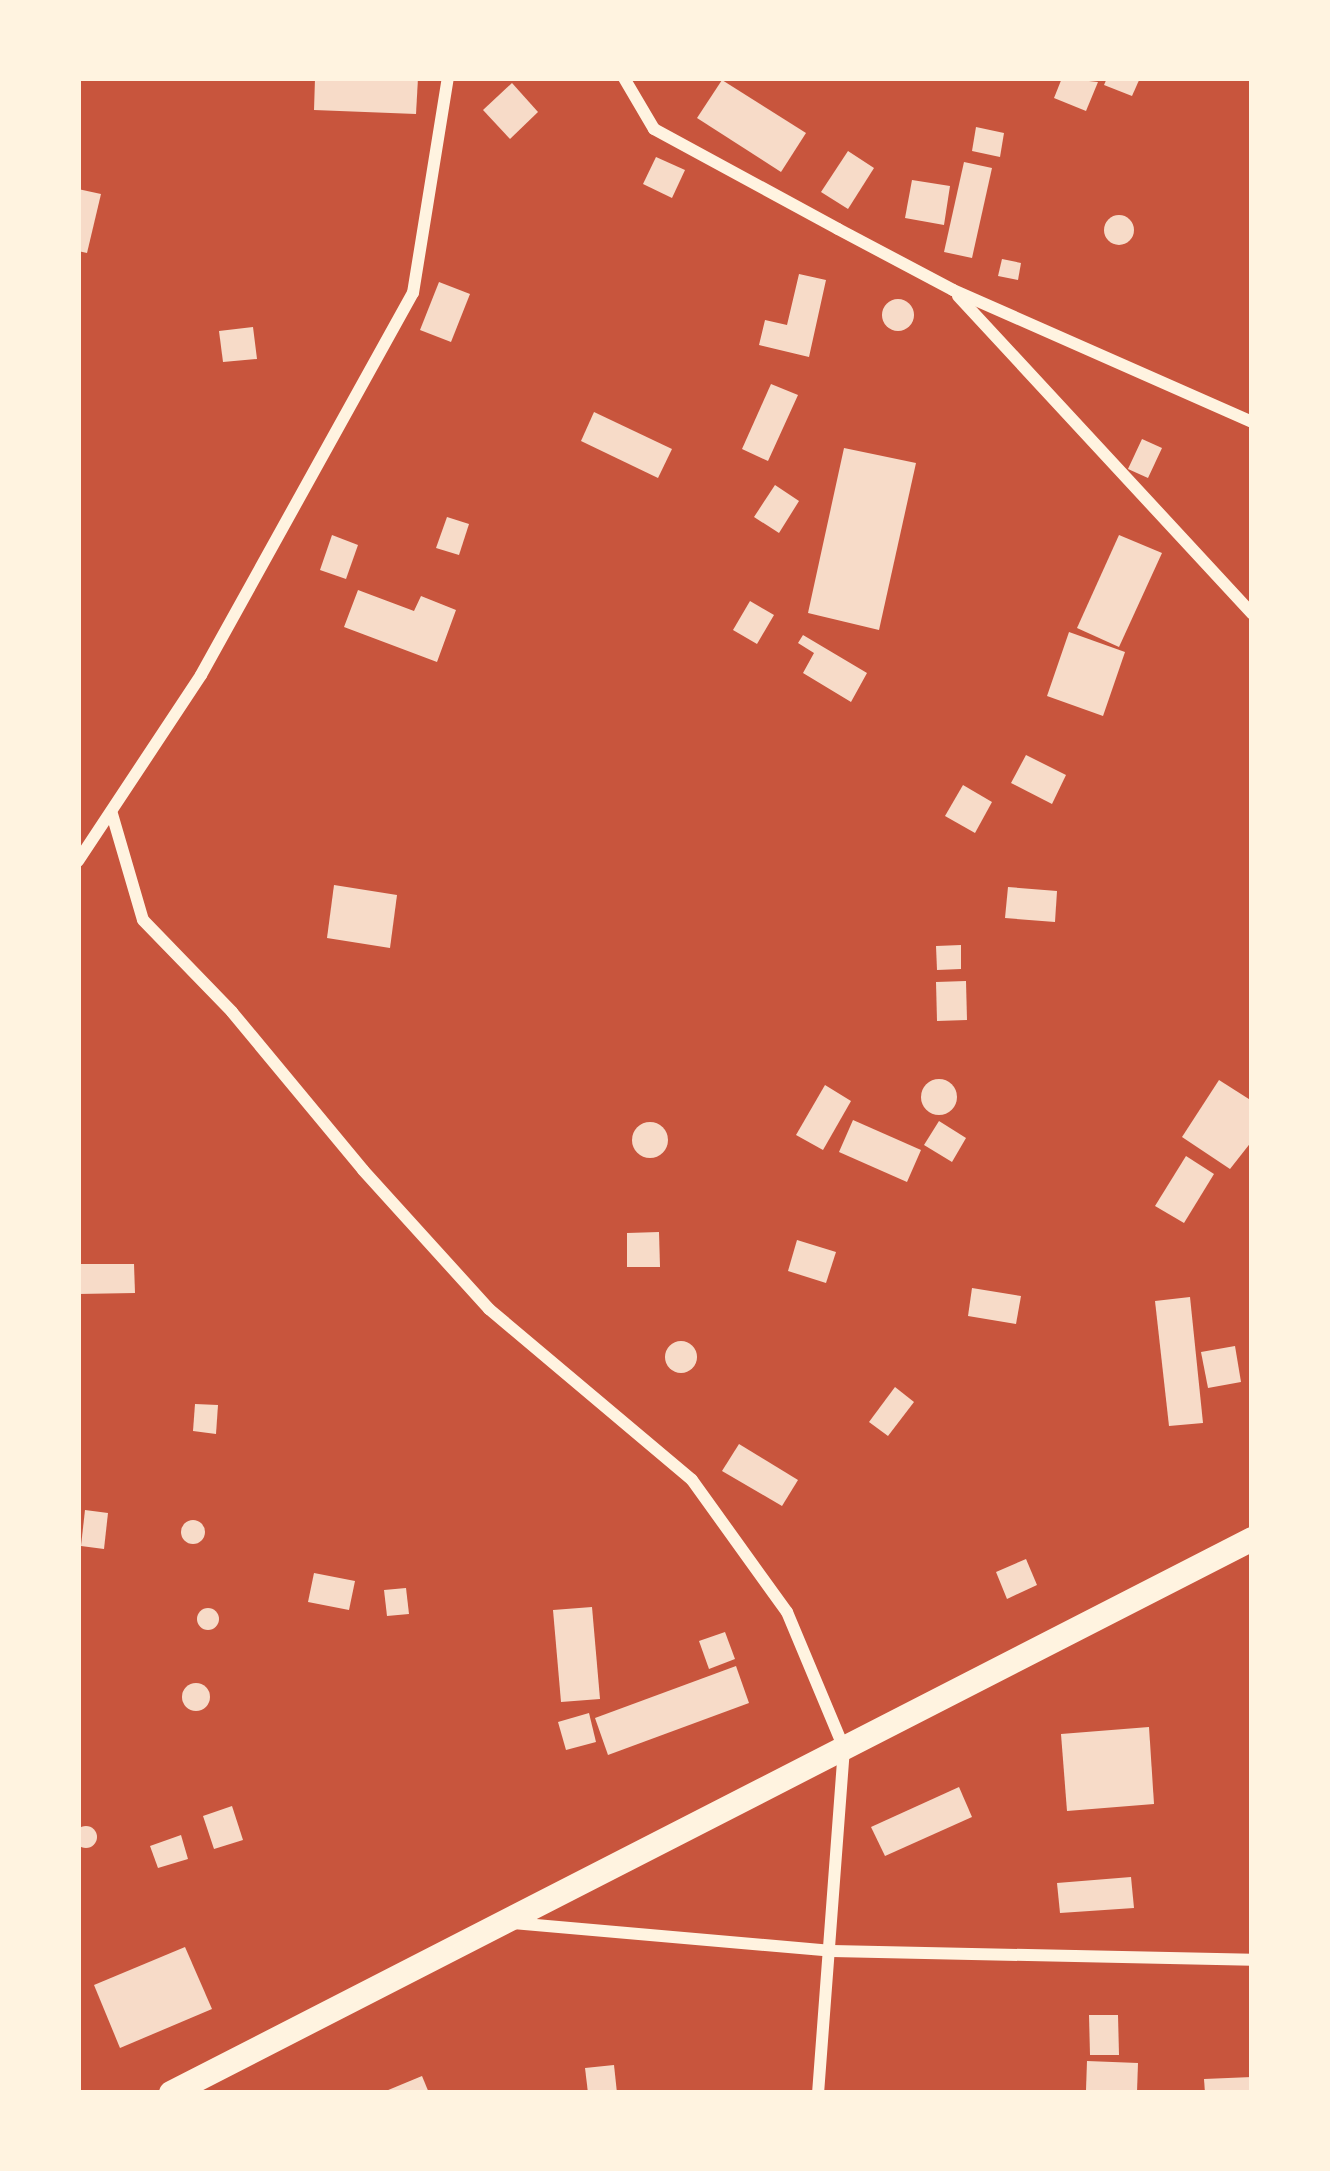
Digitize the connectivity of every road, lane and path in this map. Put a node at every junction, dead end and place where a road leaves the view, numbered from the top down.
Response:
1 (448, 78) edge
2 (624, 78) edge
3 (953, 290) junction
4 (1252, 422) edge
5 (1252, 614) edge
6 (112, 814) junction
7 (78, 861) edge
8 (1252, 1539) edge
9 (844, 1748) junction
10 (506, 1922) junction
11 (832, 1951) junction
12 (1252, 1960) edge
13 (171, 2093) edge
14 (818, 2093) edge

1 - 6 street
2 - 3 street
3 - 4 street
3 - 5 street
6 - 7 street
6 - 9 street
8 - 9 main road
9 - 10 main road
9 - 11 street
10 - 11 street
10 - 13 main road
11 - 12 street
11 - 14 street

